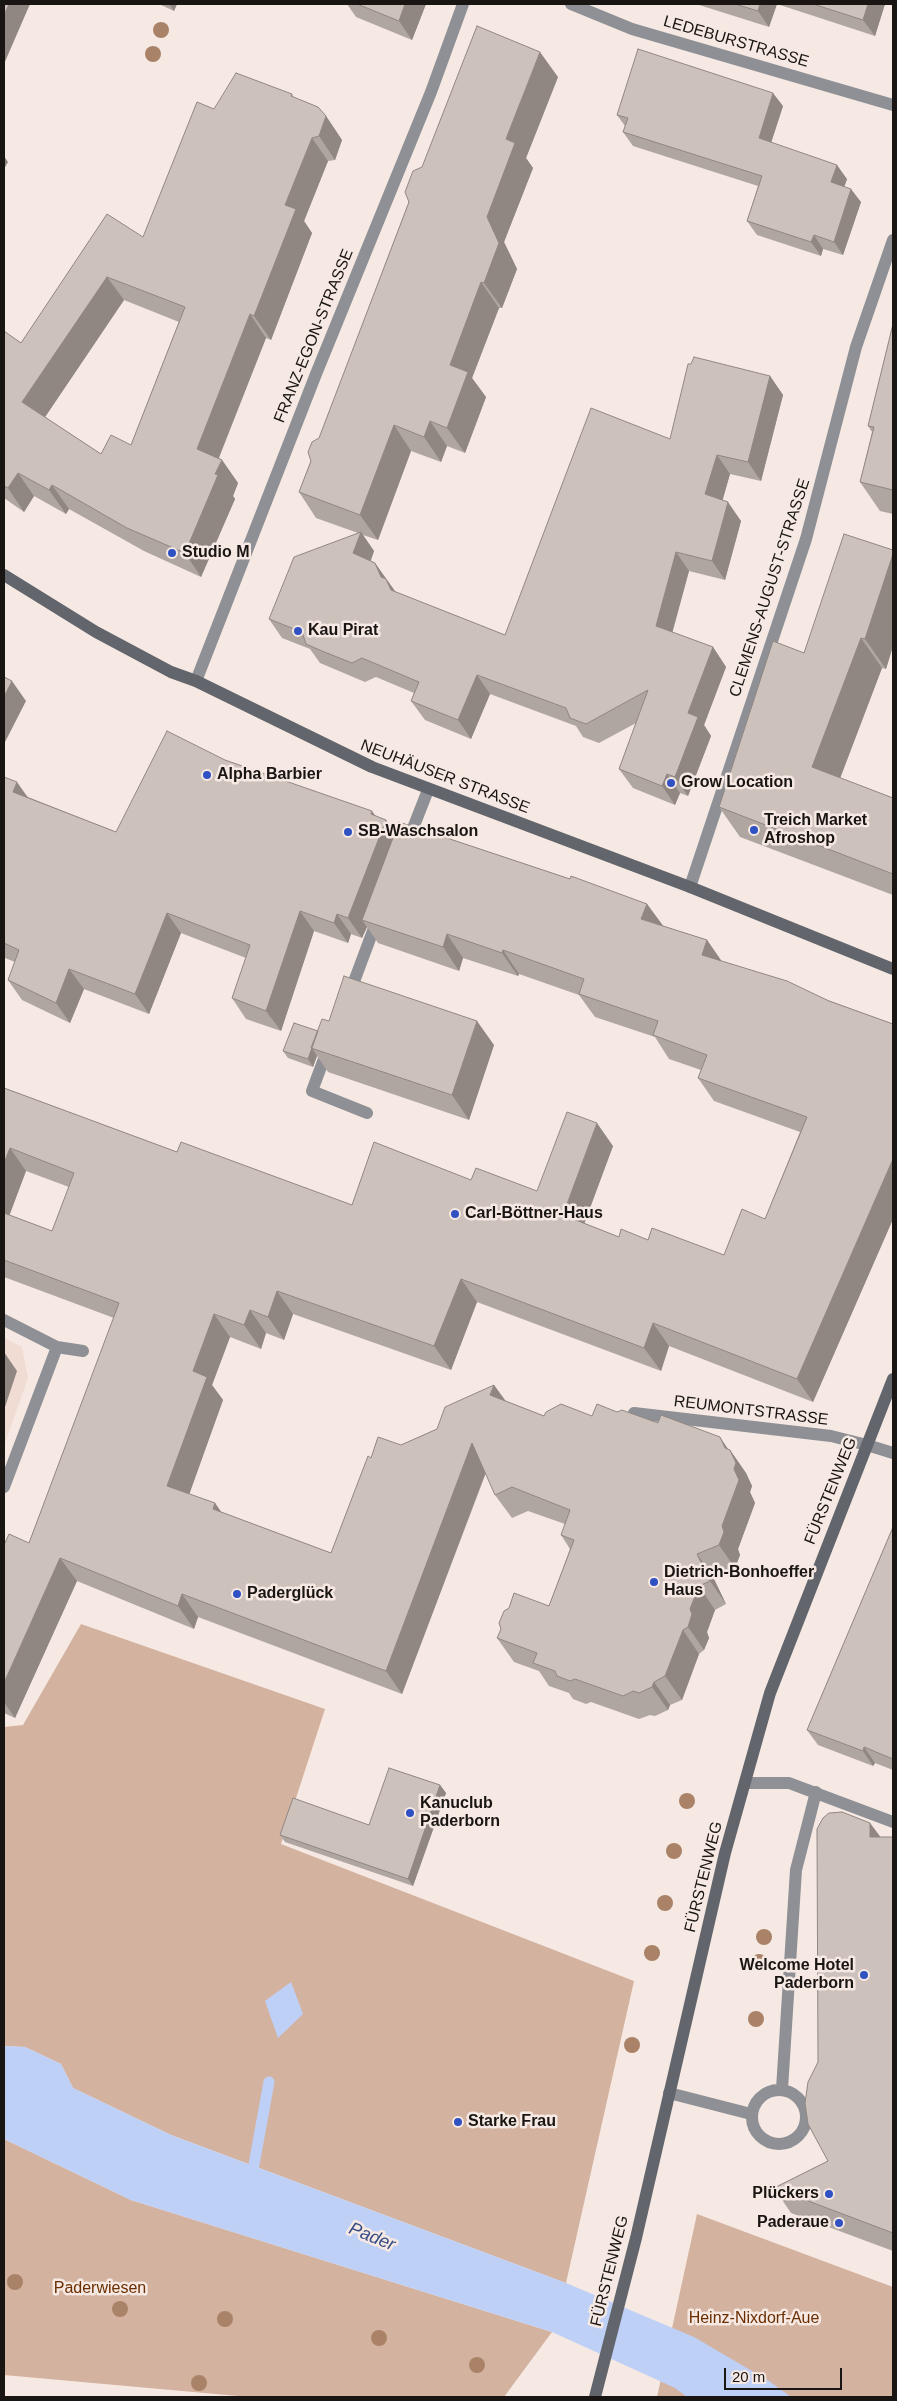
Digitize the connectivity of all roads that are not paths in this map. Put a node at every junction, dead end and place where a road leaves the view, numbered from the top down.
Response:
1 (463, 4) edge
2 (571, 4) edge
3 (893, 105) edge
4 (893, 240) edge
5 (4, 575) edge
6 (196, 681) junction
7 (428, 790) junction
8 (401, 857) edge
9 (690, 887) junction
10 (380, 912) edge
11 (893, 969) edge
12 (346, 1002) edge
13 (332, 1038) edge
14 (367, 1113) dead end
15 (4, 1320) edge
16 (57, 1347) junction
17 (83, 1351) dead end
18 (893, 1379) edge
19 (634, 1413) edge
20 (867, 1446) junction
21 (893, 1453) edge
22 (4, 1487) edge
23 (746, 1783) junction
24 (816, 1792) junction
25 (893, 1822) edge
26 (782, 2089) junction
27 (669, 2093) junction
28 (751, 2114) junction
29 (595, 2395) edge

1 - 6 street, FRANZ-EGON-STRASSE
2 - 3 street, LEDEBURSTRASSE
4 - 9 street, CLEMENS-AUGUST-STRASSE
5 - 6 main road, NEUHÄUSER STRASSE
6 - 7 main road, NEUHÄUSER STRASSE
7 - 8 street
7 - 9 main road, NEUHÄUSER STRASSE
9 - 11 main road, NEUHÄUSER STRASSE
10 - 12 street
13 - 14 street
15 - 16 street
16 - 17 street
16 - 22 street
18 - 20 main road, FÜRSTENWEG
19 - 20 street, REUMONTSTRASSE
20 - 21 street, REUMONTSTRASSE
20 - 23 main road, FÜRSTENWEG
23 - 24 street
23 - 27 main road, FÜRSTENWEG
24 - 25 street
24 - 26 street
26 - 28 street
26 - 28 street
27 - 28 street
27 - 29 main road, FÜRSTENWEG

